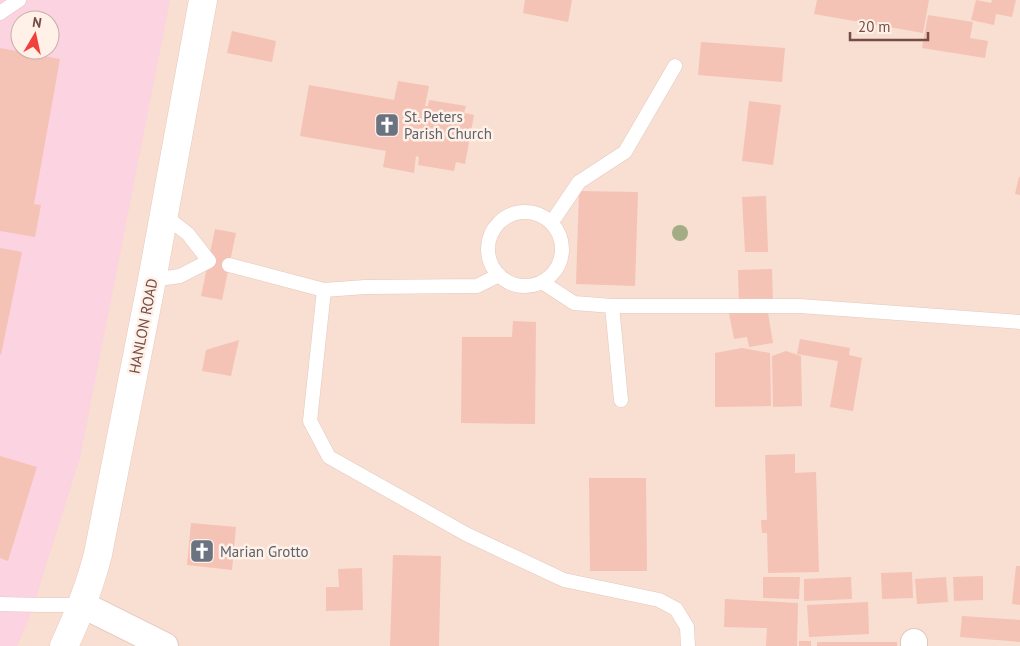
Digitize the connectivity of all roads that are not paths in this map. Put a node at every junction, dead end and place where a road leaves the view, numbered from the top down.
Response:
1 (18, 0) edge
2 (203, 0) edge
3 (0, 13) edge
4 (675, 66) dead end
5 (164, 216) junction
6 (552, 222) junction
7 (229, 265) dead end
8 (499, 275) junction
9 (152, 280) junction
10 (542, 282) junction
11 (324, 290) junction
12 (612, 306) junction
13 (1020, 322) edge
14 (621, 400) dead end
15 (0, 604) edge
16 (83, 604) junction
17 (64, 646) edge
18 (165, 646) edge
19 (688, 646) edge

1 - 3 lane
2 - 5 main road, HANLON ROAD
4 - 6 lane
5 - 9 main road, HANLON ROAD
5 - 9 lane
6 - 8 lane
6 - 10 lane
7 - 11 lane
8 - 10 lane
8 - 11 lane
9 - 16 main road, HANLON ROAD
10 - 12 lane
11 - 19 lane
12 - 13 lane
12 - 14 lane
15 - 16 lane
16 - 17 main road, HANLON ROAD
16 - 18 street

